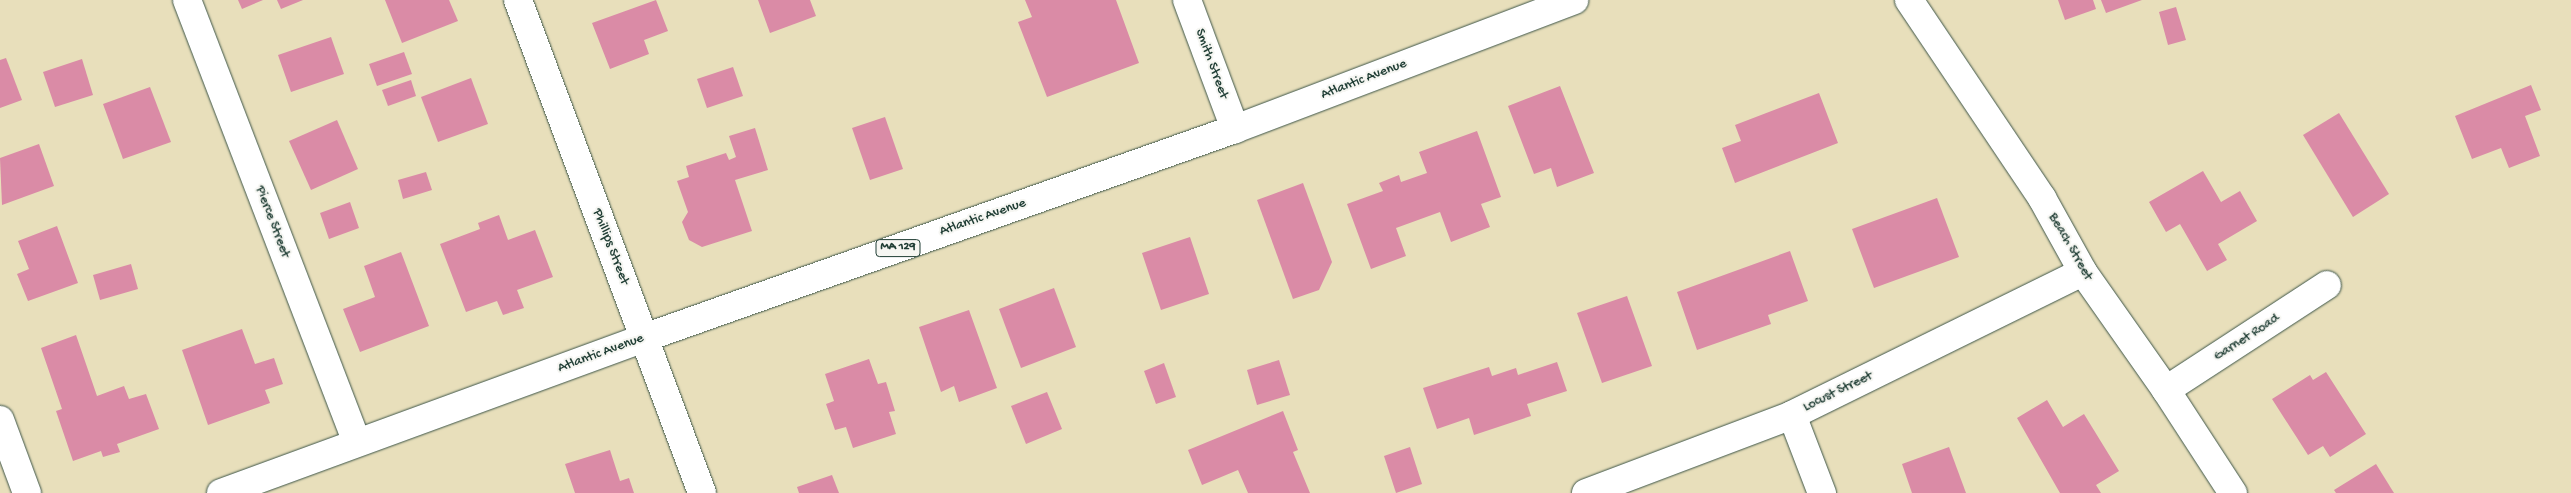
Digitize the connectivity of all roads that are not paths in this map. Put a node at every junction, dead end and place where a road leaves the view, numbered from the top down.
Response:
1 (187, 0) edge
2 (518, 0) edge
3 (1187, 0) edge
4 (1574, 0) edge
5 (1909, 0) edge
6 (1235, 129) junction
7 (2083, 272) junction
8 (2327, 285) dead end
9 (644, 338) junction
10 (2166, 390) junction
11 (1792, 414) junction
12 (0, 420) edge
13 (357, 443) junction
14 (27, 493) edge
15 (221, 493) edge
16 (702, 493) edge
17 (1586, 493) edge
18 (1822, 493) edge
19 (2233, 493) edge

1 - 13 street, Pierce Street
2 - 9 street, Phillips Street
3 - 6 street, Smith Street
4 - 6 street, Atlantic Avenue / MA 129
5 - 7 street, Beach Street
6 - 9 street, Atlantic Avenue / MA 129
7 - 10 street, Beach Street
7 - 11 street, Locust Street
8 - 10 street, Garnet Road
9 - 13 street, Atlantic Avenue / MA 129
9 - 16 street, Phillips Street
10 - 19 street, Beach Street
11 - 17 street, Locust Street
11 - 18 street
12 - 14 street
13 - 15 street, Atlantic Avenue / MA 129

